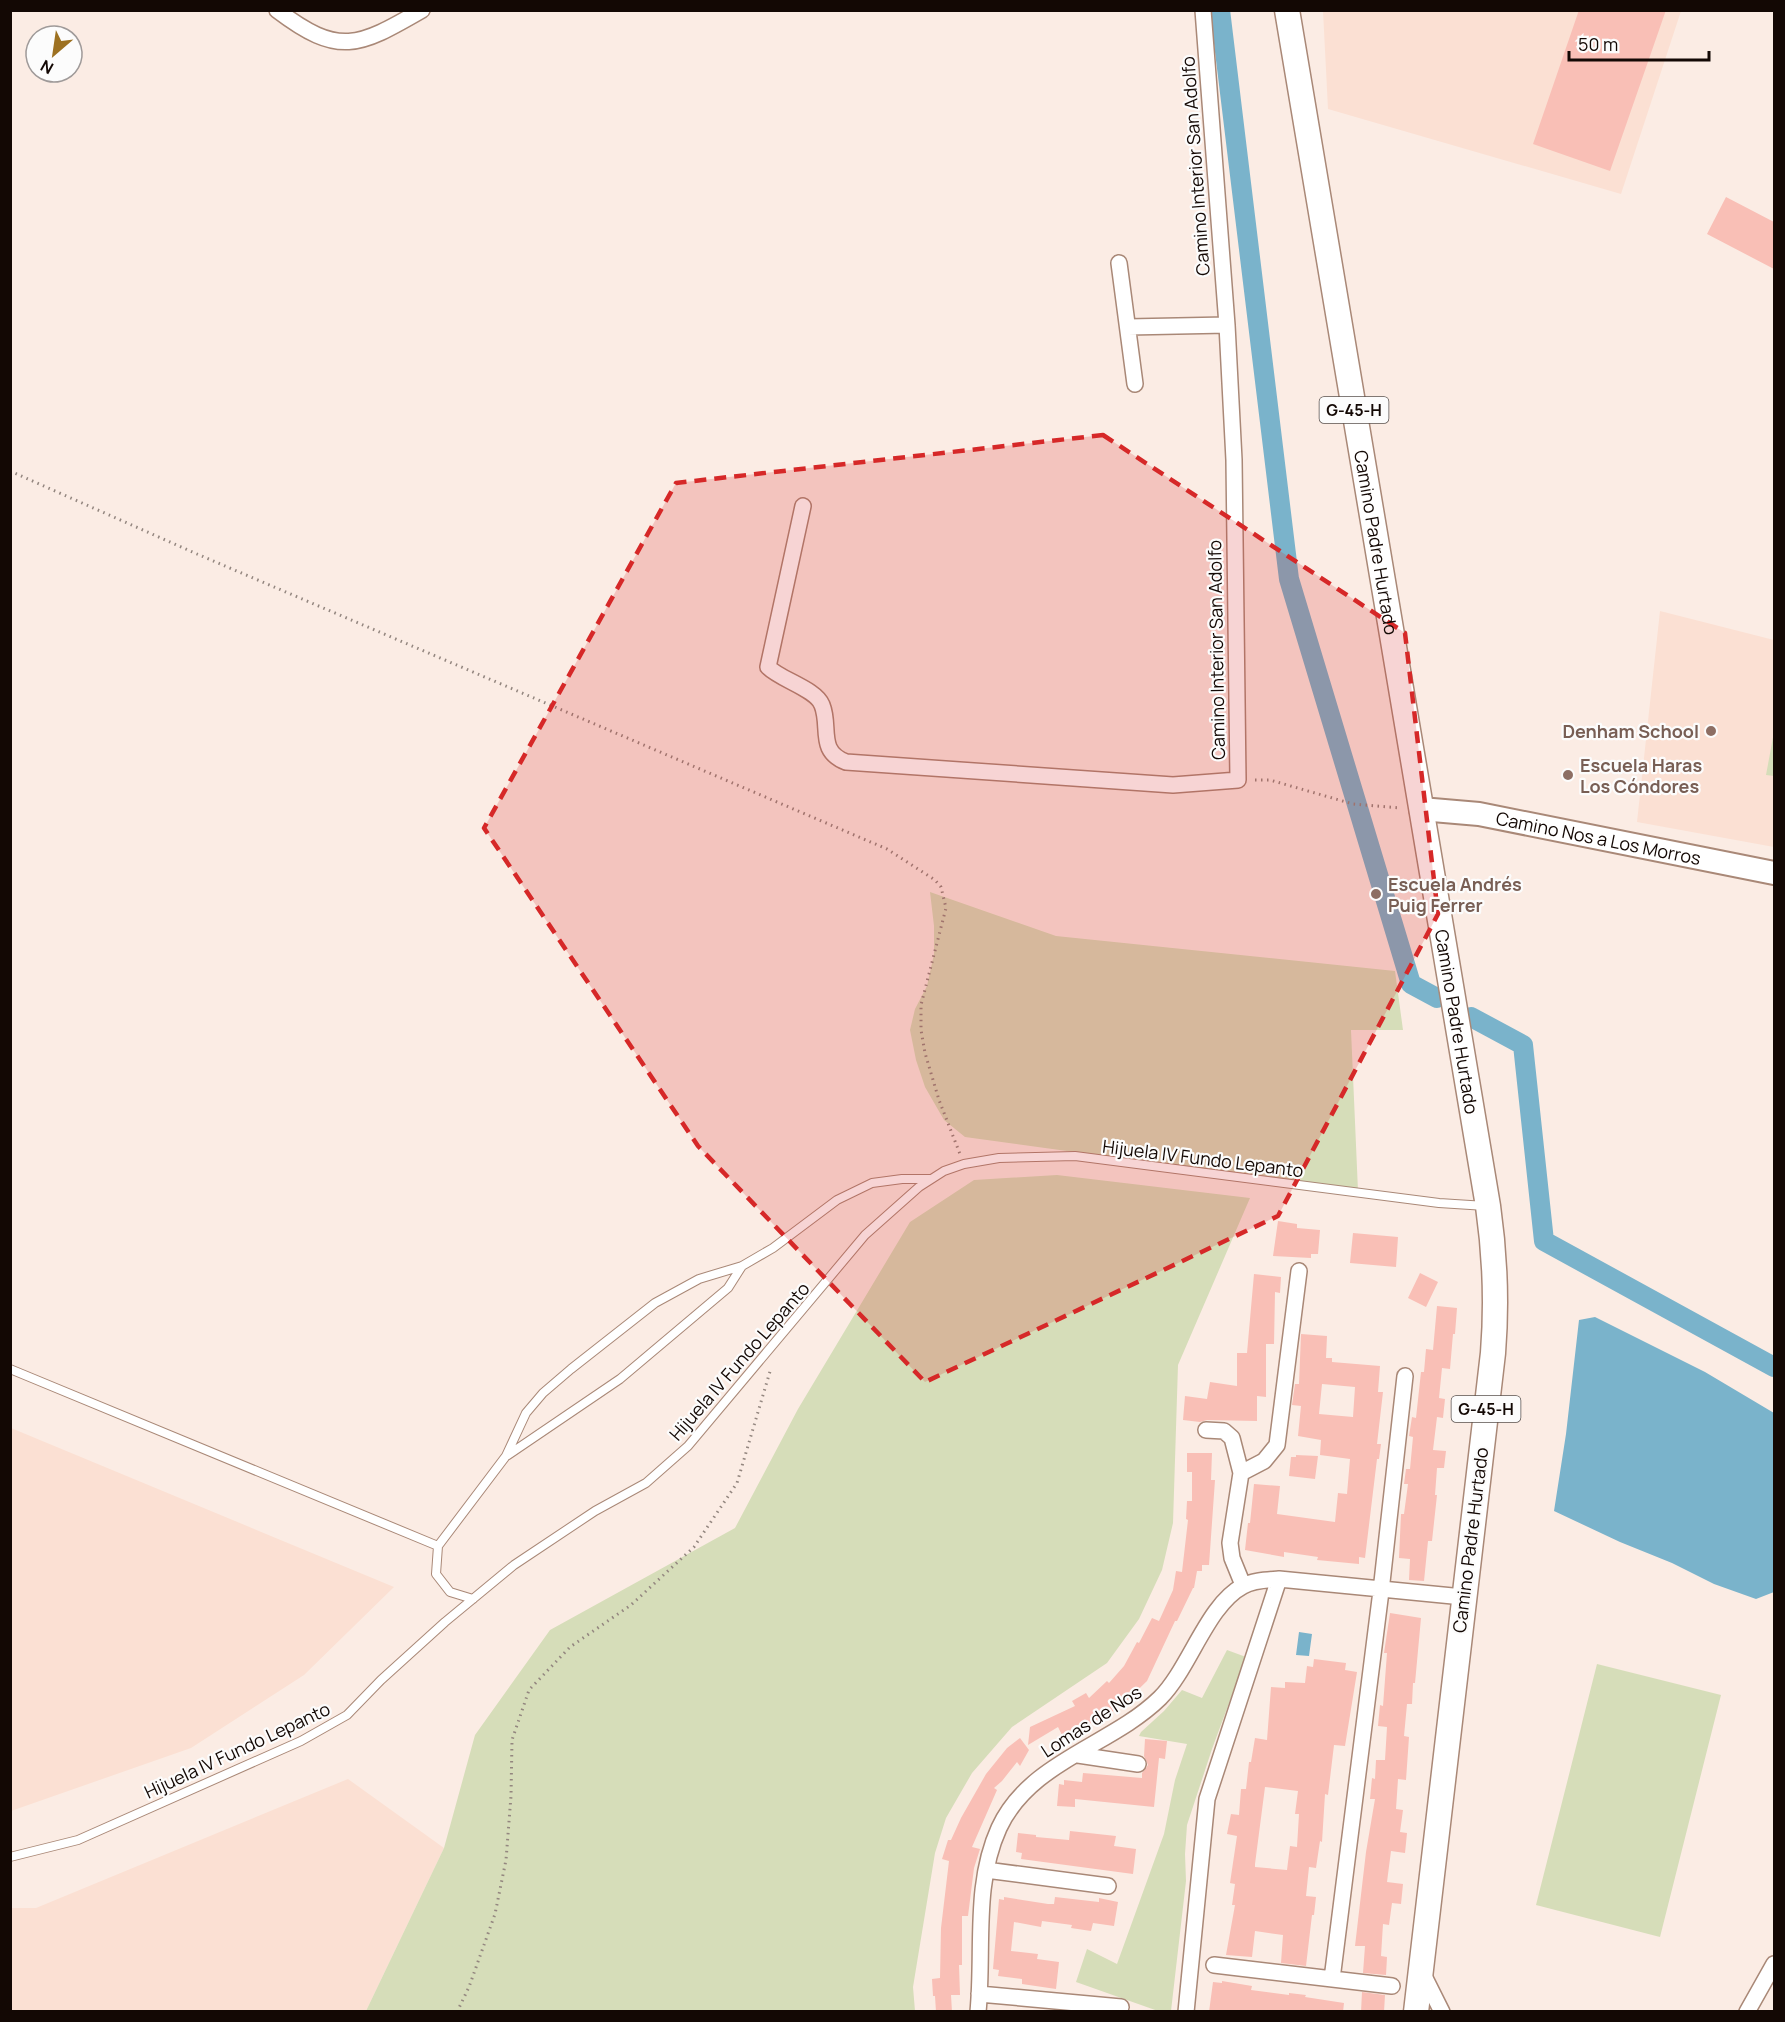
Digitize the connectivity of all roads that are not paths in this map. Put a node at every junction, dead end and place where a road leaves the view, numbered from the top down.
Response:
1 (277, 10) edge
2 (422, 10) edge
3 (1203, 10) edge
4 (1287, 10) edge
5 (1119, 263) dead end
6 (1227, 325) junction
7 (1128, 327) junction
8 (1135, 384) dead end
9 (803, 506) dead end
10 (1420, 809) junction
11 (1774, 873) edge
12 (932, 1179) junction
13 (1488, 1206) junction
14 (742, 1266) junction
15 (1299, 1271) dead end
16 (10, 1369) edge
17 (1405, 1376) dead end
18 (1206, 1430) dead end
19 (506, 1456) junction
20 (1241, 1473) junction
21 (438, 1546) junction
22 (1279, 1580) junction
23 (1243, 1586) junction
24 (1381, 1590) junction
25 (1463, 1597) junction
26 (473, 1599) junction
27 (1078, 1755) junction
28 (1138, 1764) dead end
29 (10, 1857) edge
30 (986, 1870) junction
31 (1108, 1886) dead end
32 (1774, 1964) edge
33 (1214, 1965) dead end
34 (1420, 1969) junction
35 (1332, 1979) junction
36 (1392, 1986) dead end
37 (980, 1994) junction
38 (1121, 2007) dead end
39 (978, 2012) edge
40 (1186, 2012) edge
41 (1416, 2012) edge
42 (1442, 2012) edge
43 (1748, 2012) edge

1 - 2 street
3 - 6 street, Camino Interior San Adolfo
4 - 10 main road, Camino Padre Hurtado / G-45-H
5 - 7 street
6 - 7 street
6 - 9 street, Camino Interior San Adolfo
7 - 8 street
10 - 11 main road, Camino Nos a Los Morros
10 - 13 main road, Camino Padre Hurtado / G-45-H
12 - 13 lane, Hijuela IV Fundo Lepanto
12 - 14 lane
12 - 26 lane, Hijuela IV Fundo Lepanto
13 - 25 main road, Camino Padre Hurtado / G-45-H
14 - 19 lane
14 - 19 lane
15 - 20 street
16 - 21 lane
17 - 24 street
18 - 20 street
19 - 21 lane
20 - 23 street
21 - 26 lane
22 - 23 street
22 - 24 street
22 - 40 street
23 - 27 street, Lomas de Nos
24 - 25 street
24 - 35 street
25 - 34 main road, Camino Padre Hurtado / G-45-H
26 - 29 lane, Hijuela IV Fundo Lepanto
27 - 28 street
27 - 30 street, Lomas de Nos
30 - 31 street
30 - 37 street, Lomas de Nos
32 - 43 street
33 - 35 street
34 - 41 main road, Camino Padre Hurtado / G-45-H
34 - 42 street
35 - 36 street
37 - 38 street
37 - 39 street, Lomas de Nos

